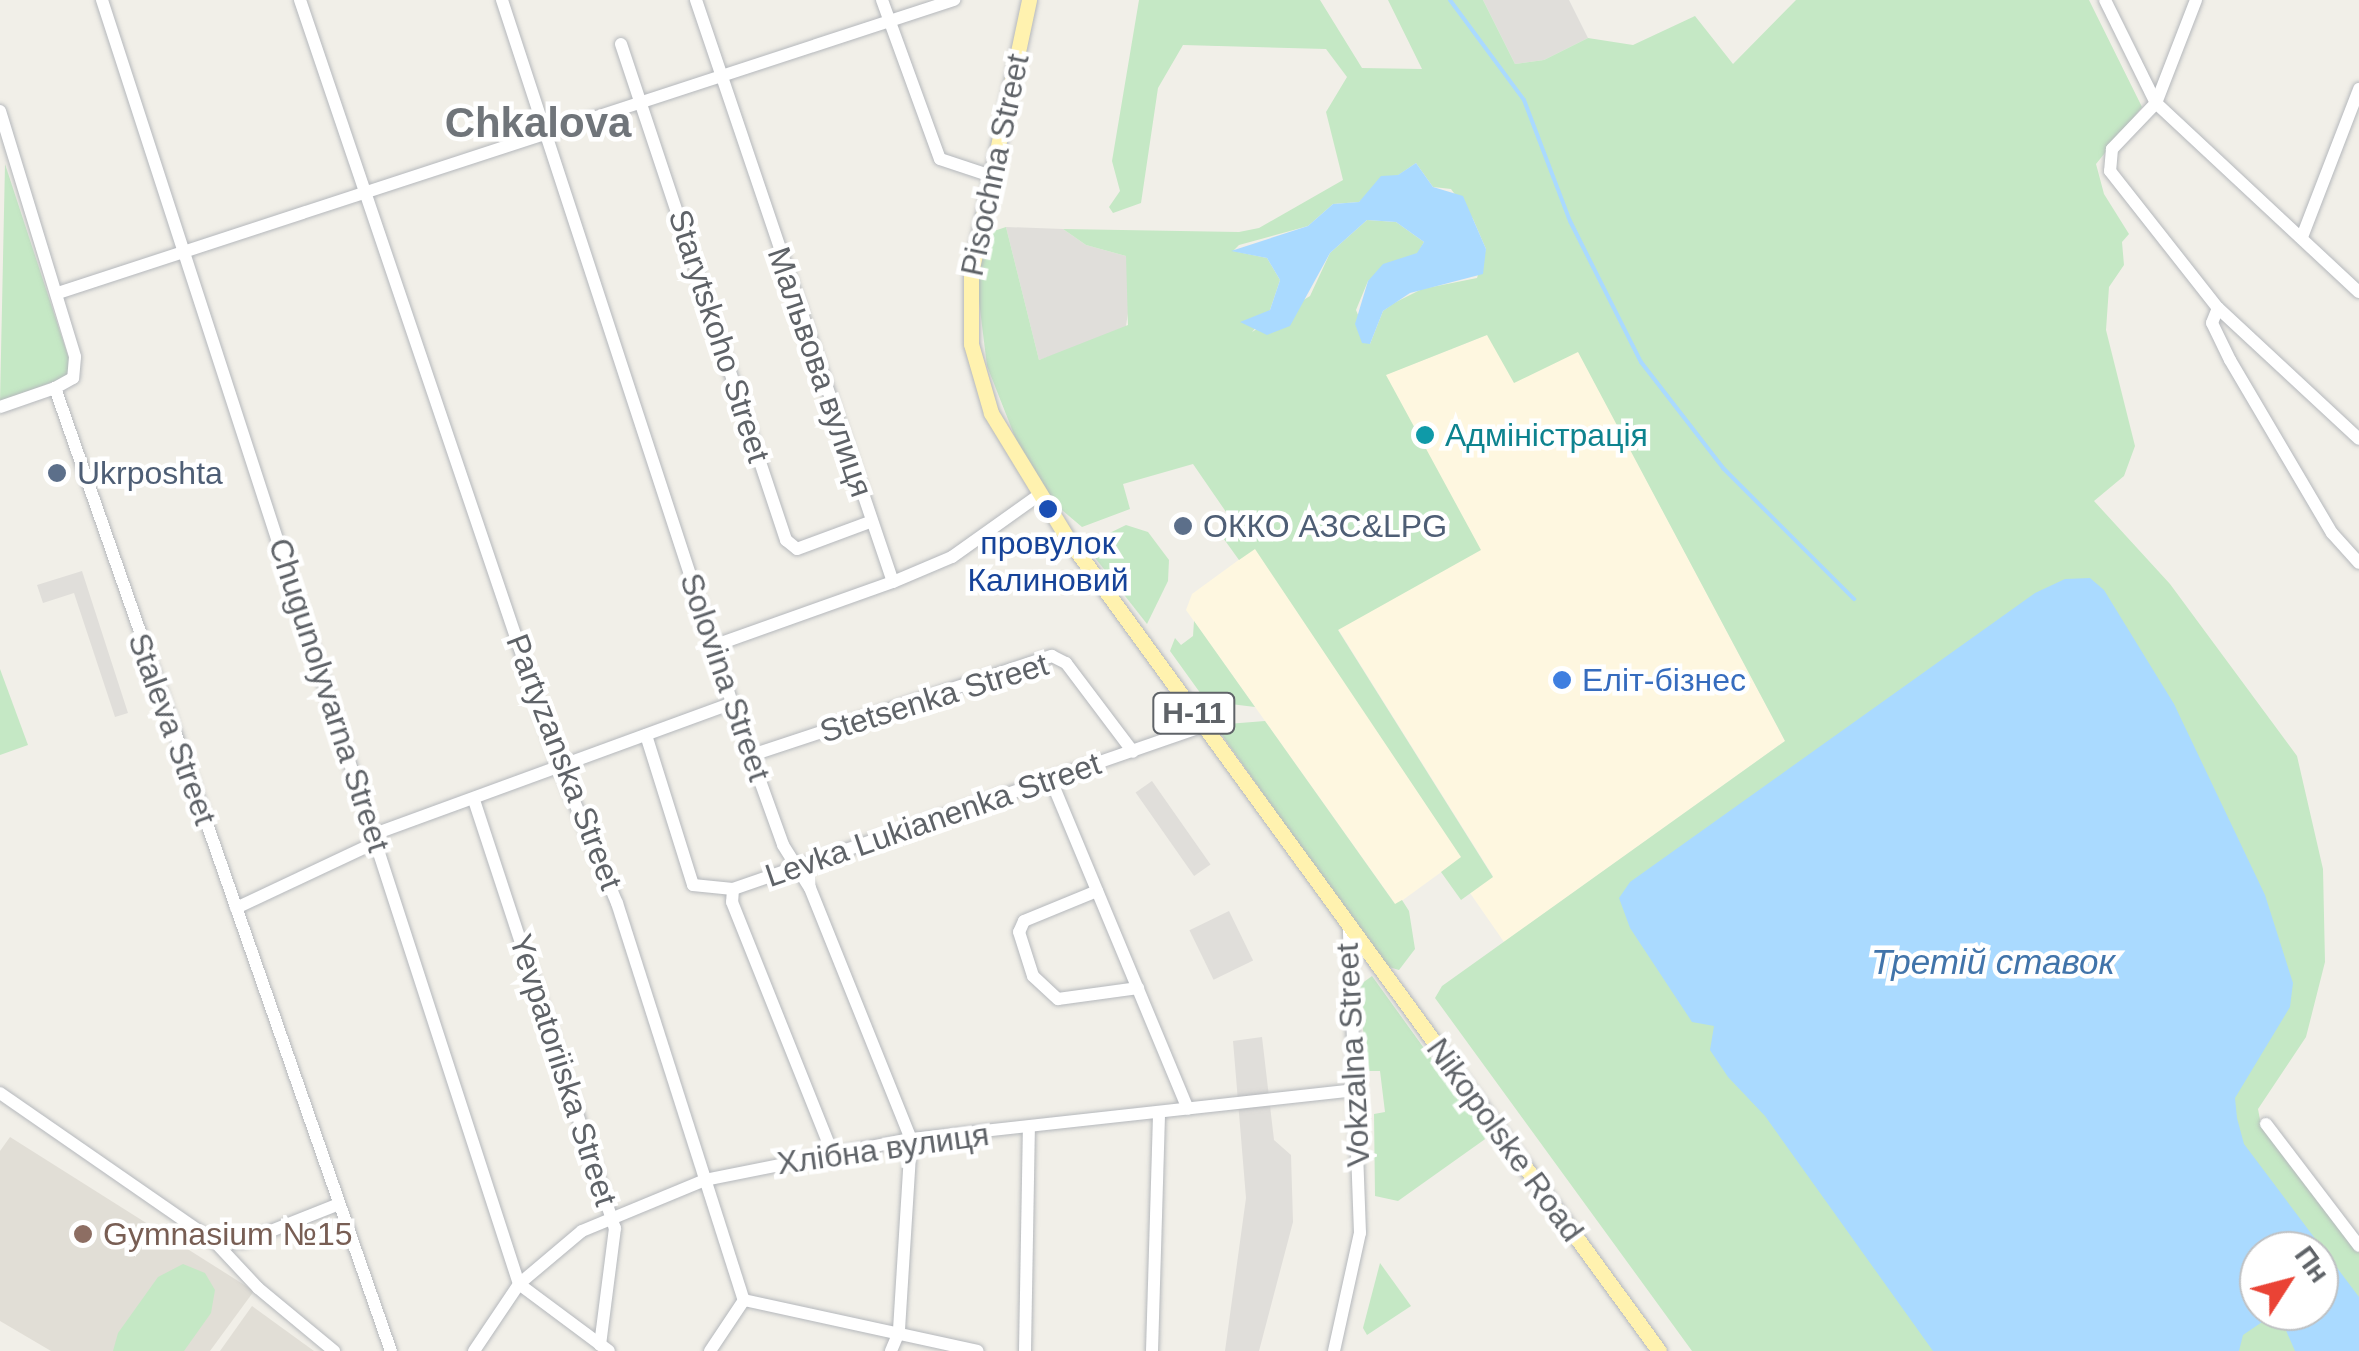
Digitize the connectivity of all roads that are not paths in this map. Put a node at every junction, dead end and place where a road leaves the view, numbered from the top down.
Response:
1 (102, 0) edge
2 (300, 0) edge
3 (502, 0) edge
4 (696, 0) edge
5 (882, 0) edge
6 (954, 0) edge
7 (1029, 0) edge
8 (2104, 0) edge
9 (2196, 0) edge
10 (889, 20) junction
11 (621, 44) dead end
12 (720, 74) junction
13 (2359, 90) edge
14 (641, 101) junction
15 (2156, 103) junction
16 (0, 112) edge
17 (544, 132) junction
18 (990, 176) junction
19 (363, 191) junction
20 (2302, 237) junction
21 (184, 249) junction
22 (2359, 292) edge
23 (58, 293) junction
24 (2218, 308) junction
25 (55, 388) junction
26 (0, 407) edge
27 (2359, 439) edge
28 (1039, 495) junction
29 (870, 522) junction
30 (2359, 563) edge
31 (893, 582) junction
32 (713, 646) junction
33 (732, 703) junction
34 (1204, 726) junction
35 (646, 736) junction
36 (1132, 752) junction
37 (752, 754) junction
38 (560, 770) junction
39 (1051, 780) junction
40 (474, 800) junction
41 (377, 838) junction
42 (797, 867) junction
43 (733, 889) junction
44 (1097, 891) junction
45 (236, 908) junction
46 (1350, 931) junction
47 (1138, 988) junction
48 (1356, 1090) junction
49 (0, 1093) edge
50 (1188, 1109) junction
51 (1160, 1114) junction
52 (2266, 1124) dead end
53 (1029, 1130) junction
54 (911, 1139) junction
55 (831, 1150) junction
56 (705, 1180) junction
57 (339, 1204) junction
58 (611, 1214) junction
59 (215, 1242) junction
60 (2359, 1246) edge
61 (520, 1284) junction
62 (744, 1300) junction
63 (899, 1332) junction
64 (604, 1348) edge
65 (334, 1351) edge
66 (391, 1351) edge
67 (474, 1351) edge
68 (710, 1351) edge
69 (891, 1351) edge
70 (978, 1351) edge
71 (1025, 1351) edge
72 (1152, 1351) edge
73 (1334, 1351) edge
74 (1659, 1351) edge

1 - 21 street, Chugunolyvarna Street
2 - 19 street, Partyzanska Street
3 - 17 street, Solovina Street
4 - 12 street, Мальвова вулиця
5 - 10 street
6 - 10 street
7 - 18 main road, Pisochna Street / Н-11
8 - 15 street
9 - 15 street
10 - 12 street
10 - 18 street
11 - 14 street, Starytskoho Street
12 - 14 street
12 - 29 street, Мальвова вулиця
13 - 20 street
14 - 17 street
14 - 29 street, Starytskoho Street
15 - 20 street
15 - 24 street
16 - 23 street
17 - 19 street
17 - 32 street, Solovina Street
18 - 28 main road, Pisochna Street / Н-11
19 - 21 street
19 - 38 street, Partyzanska Street
20 - 22 street
21 - 23 street
21 - 41 street, Chugunolyvarna Street
23 - 25 street
24 - 27 street
24 - 30 street
25 - 26 street
25 - 45 street, Staleva Street
28 - 31 street
28 - 34 main road, Vokzalna Street / Н-11
29 - 31 street, Мальвова вулиця
31 - 32 street
32 - 33 street, Solovina Street
33 - 35 street
33 - 37 street, Solovina Street
34 - 36 street, Levka Lukianenka Street
34 - 46 main road, Vokzalna Street / Н-11
35 - 38 street
35 - 43 street
36 - 37 street, Stetsenka Street
36 - 39 street, Levka Lukianenka Street
37 - 42 street, Solovina Street
38 - 40 street
38 - 56 street, Partyzanska Street
39 - 42 street, Levka Lukianenka Street
39 - 44 street
40 - 41 street
40 - 58 street, Yevpatoriiska Street
41 - 45 street
41 - 61 street, Chugunolyvarna Street
42 - 43 street, Levka Lukianenka Street
42 - 54 street, Solovina Street
43 - 55 street
44 - 47 street
44 - 47 street
45 - 57 street, Staleva Street
46 - 48 street, Vokzalna Street
46 - 74 main road, Nikopolske Road / Н-11
47 - 50 street
48 - 50 street, Хлібна вулиця
48 - 73 street, Vokzalna Street
49 - 59 street
50 - 51 street, Хлібна вулиця
51 - 53 street, Хлібна вулиця
51 - 72 street
52 - 60 street
53 - 54 street, Хлібна вулиця
53 - 71 street
54 - 55 street, Хлібна вулиця
54 - 63 street, Solovina Street
55 - 56 street, Хлібна вулиця
56 - 58 street, Хлібна вулиця
56 - 62 street, Partyzanska Street
57 - 59 street
57 - 66 street, Staleva Street
58 - 61 street, Хлібна вулиця
58 - 64 street, Yevpatoriiska Street
59 - 65 street
61 - 64 street
61 - 67 street, Хлібна вулиця
62 - 63 street
62 - 68 street
63 - 69 street, Solovina Street
63 - 70 street

